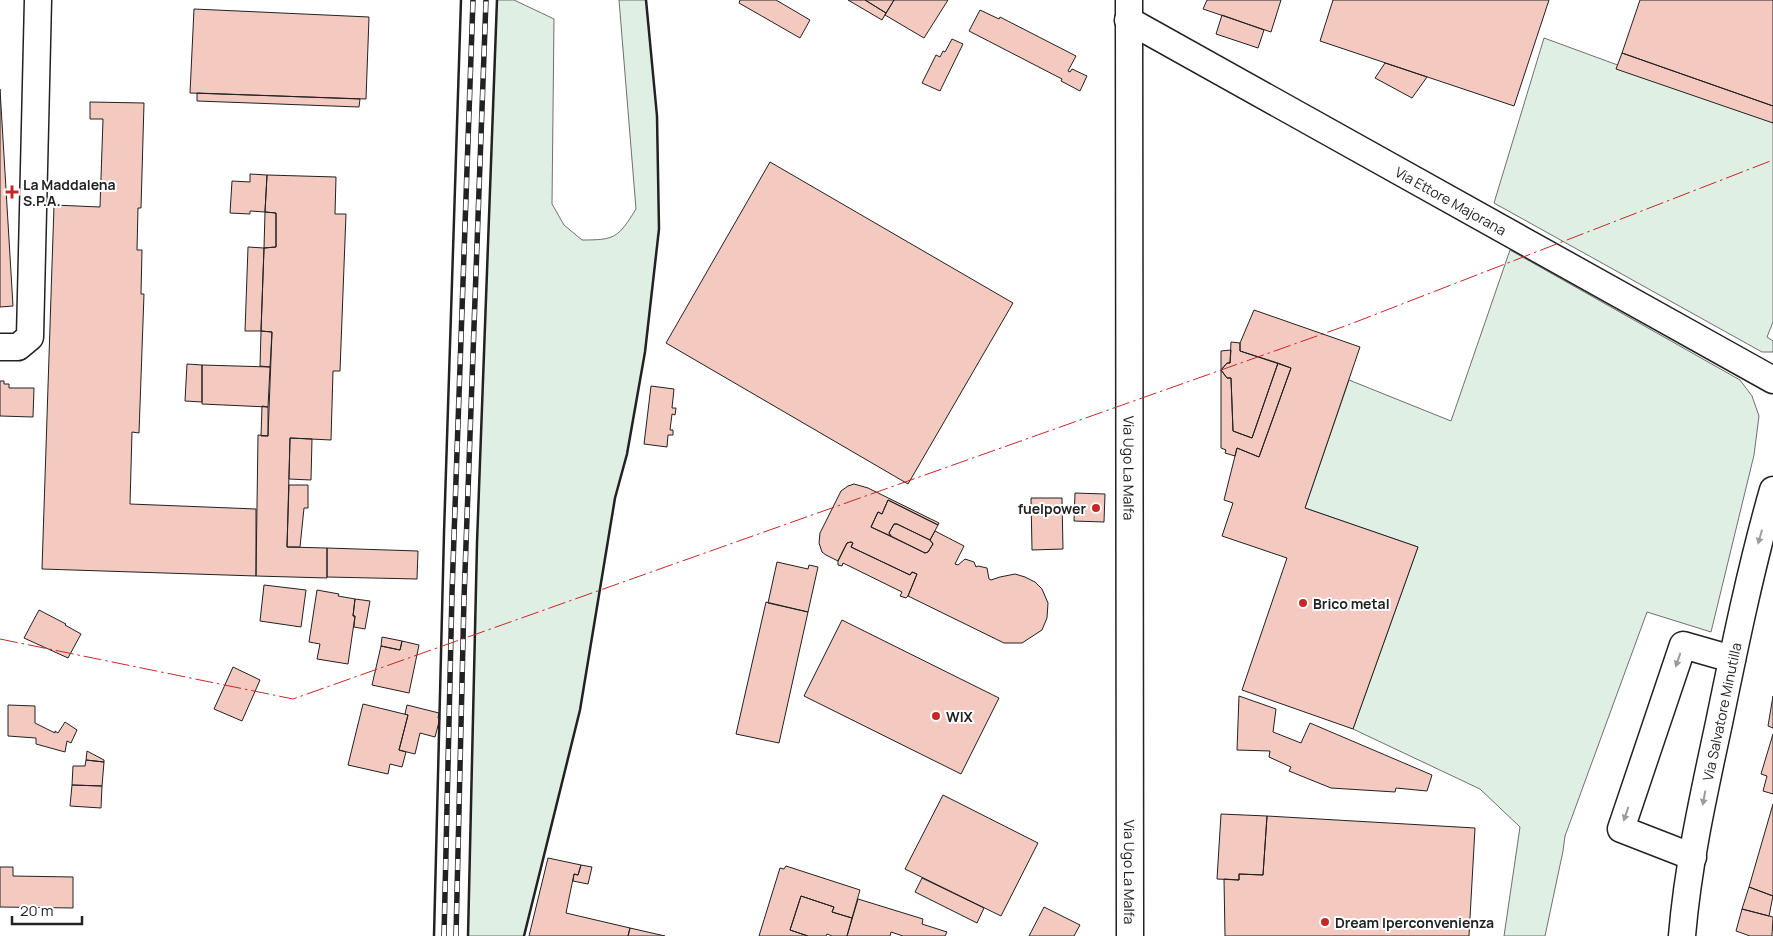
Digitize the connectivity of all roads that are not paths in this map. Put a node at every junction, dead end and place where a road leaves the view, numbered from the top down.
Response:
1 (38, 0) edge
2 (1129, 10) edge
3 (0, 348) edge
4 (1773, 380) edge
5 (1773, 490) edge
6 (1732, 659) junction
7 (1693, 857) junction
8 (1130, 936) edge
9 (1682, 936) edge

1 - 3 street
2 - 4 street, Via Ettore Majorana
2 - 8 street, Via Ugo La Malfa
5 -> 6 street, Via Salvatore Minutilla
6 -> 7 street, Via Salvatore Minutilla
6 -> 7 street
7 - 9 street, Via Salvatore Minutilla

